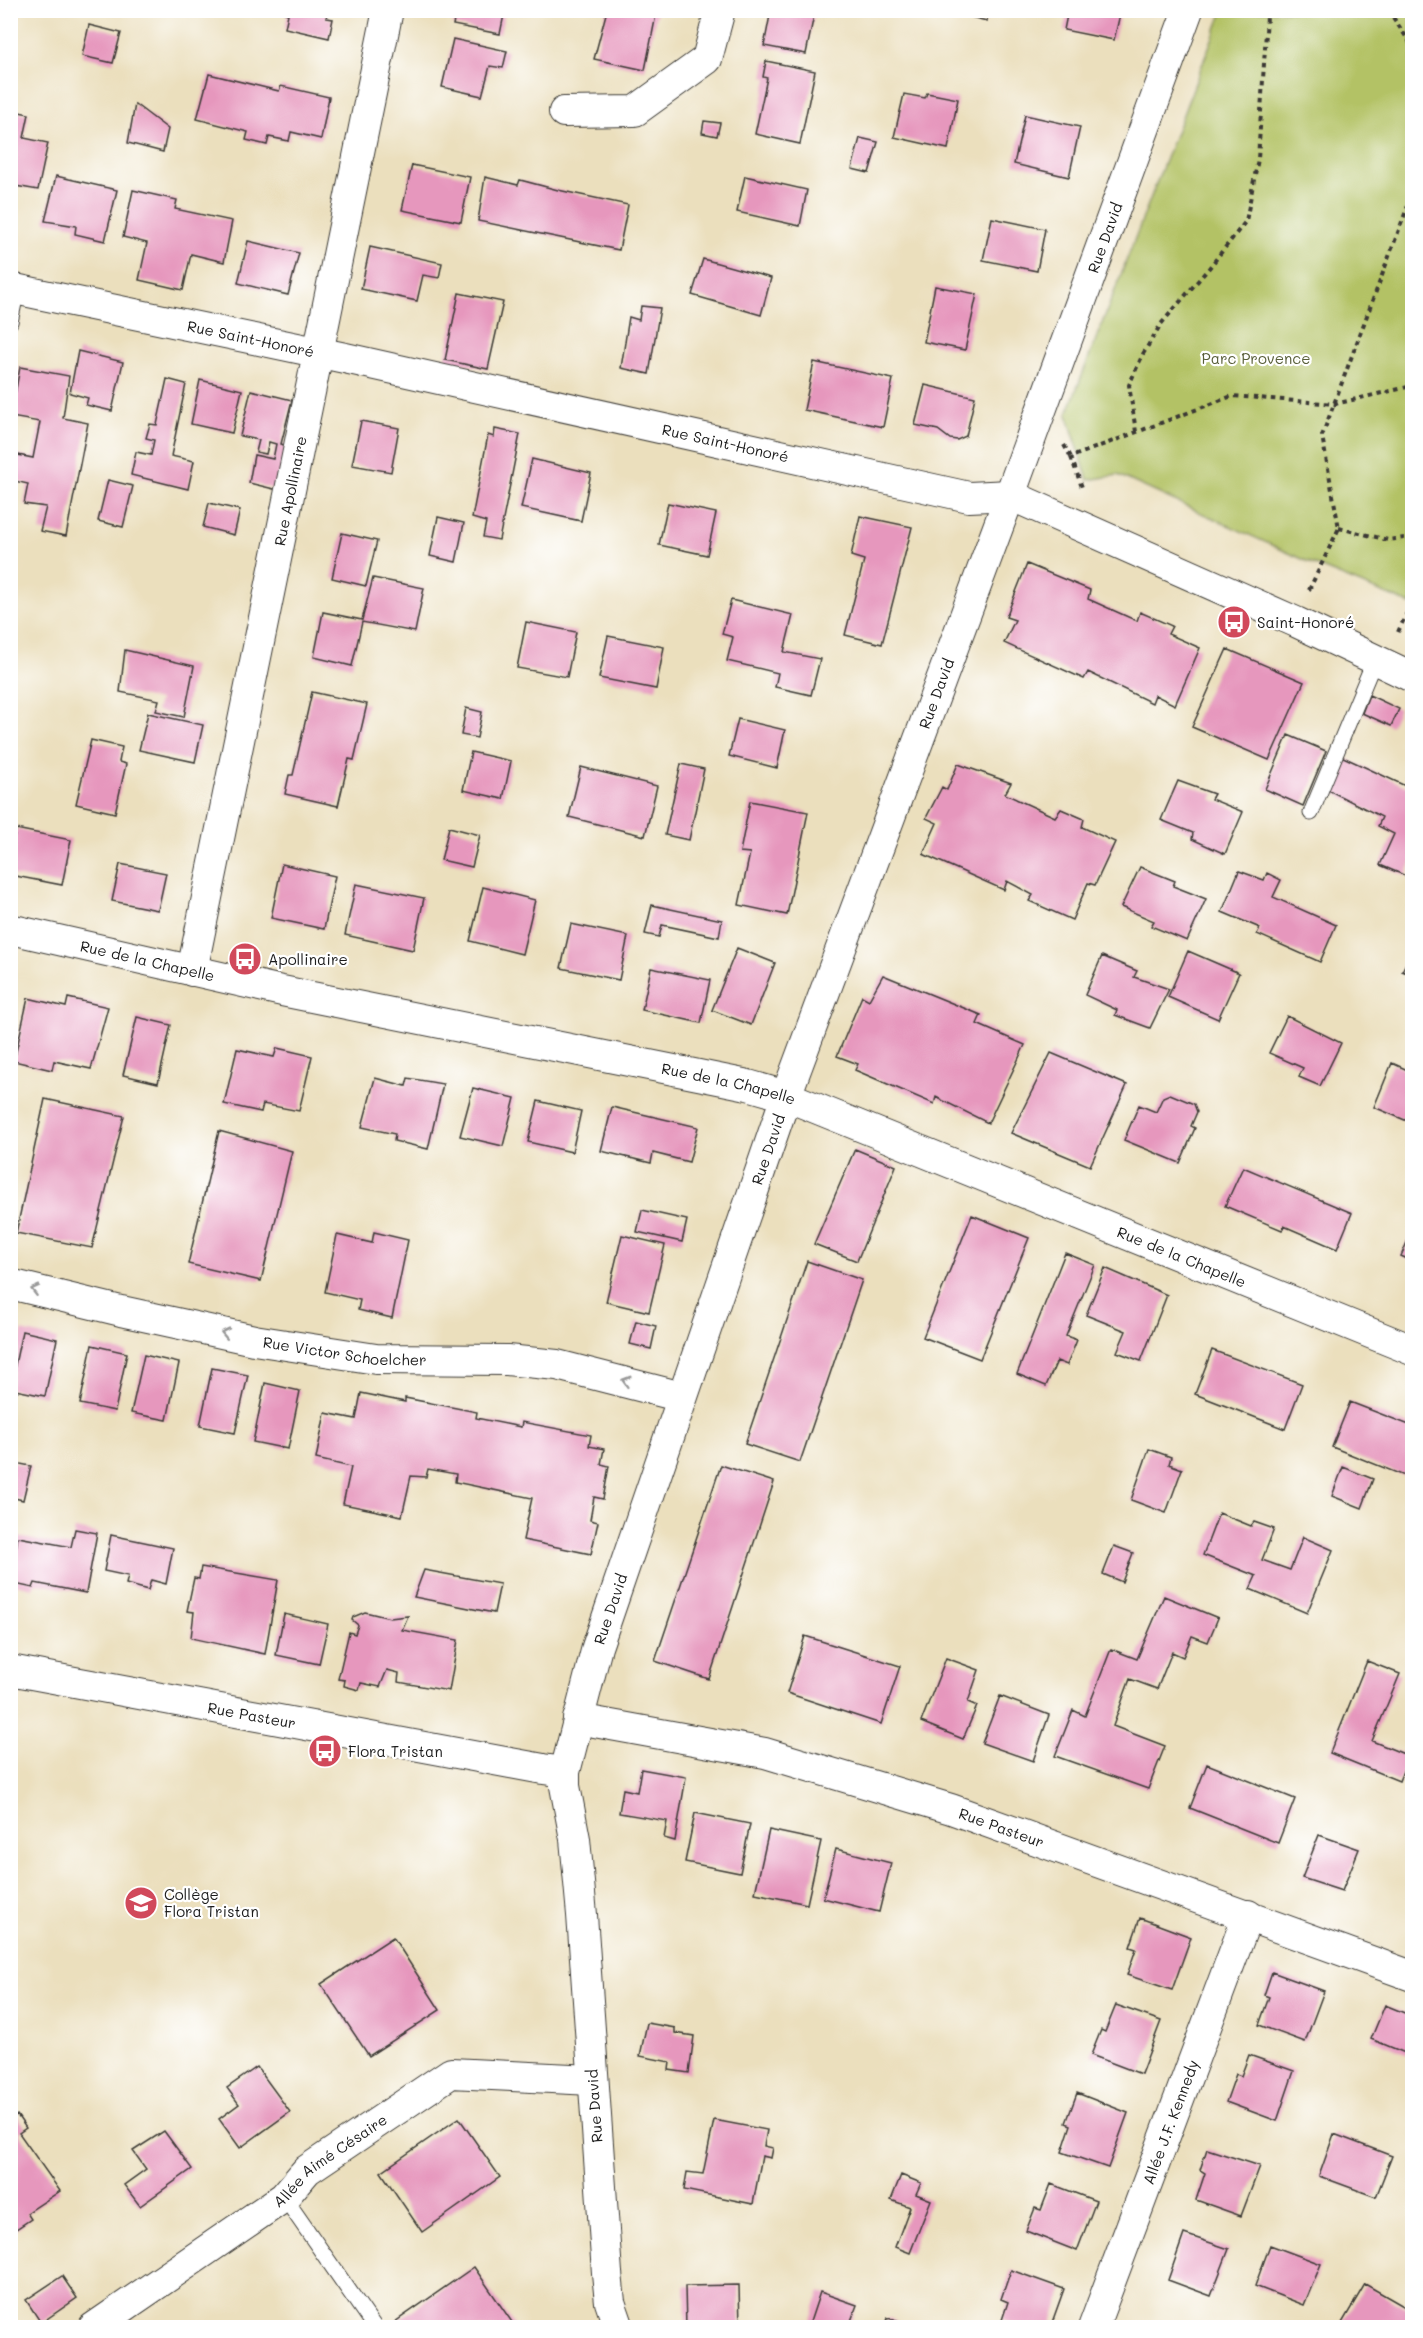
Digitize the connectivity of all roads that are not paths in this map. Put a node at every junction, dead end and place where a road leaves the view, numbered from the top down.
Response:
1 (388, 10) edge
2 (720, 10) edge
3 (1188, 10) edge
4 (564, 112) dead end
5 (14, 289) edge
6 (10, 322) edge
7 (318, 352) junction
8 (1010, 495) junction
9 (1376, 659) junction
10 (1413, 677) edge
11 (1311, 813) dead end
12 (10, 929) edge
13 (192, 971) junction
14 (786, 1096) junction
15 (10, 1284) edge
16 (1413, 1350) edge
17 (682, 1397) junction
18 (10, 1670) edge
19 (578, 1719) junction
20 (566, 1772) junction
21 (1248, 1915) junction
22 (1413, 1976) edge
23 (592, 2080) junction
24 (284, 2197) junction
25 (93, 2328) edge
26 (375, 2328) edge
27 (619, 2328) edge
28 (1093, 2328) edge

1 - 7 street, Rue Apollinaire
2 - 4 street
3 - 8 street, Rue David
5 - 6 lane
5 - 7 street, Rue Saint-Honoré
7 - 8 street, Rue Saint-Honoré
7 - 13 street, Rue Apollinaire
8 - 9 street, Rue Saint-Honoré
8 - 14 street, Rue David
9 - 10 street, Rue Saint-Honoré
9 - 11 lane
12 - 13 street, Rue de la Chapelle
13 - 14 street, Rue de la Chapelle
14 - 16 street, Rue de la Chapelle
14 - 17 street, Rue David
17 -> 15 street, Rue Victor Schoelcher
17 - 19 street, Rue David
18 - 20 street, Rue Pasteur
19 - 20 street, Rue David
19 - 21 street, Rue Pasteur
20 - 23 street, Rue David
21 - 22 street, Rue Pasteur
21 - 28 street, Allée J.F. Kennedy
23 - 24 street, Allée Aimé Césaire
23 - 27 street, Rue David
24 - 25 street, Allée Aimé Césaire
24 - 26 lane

